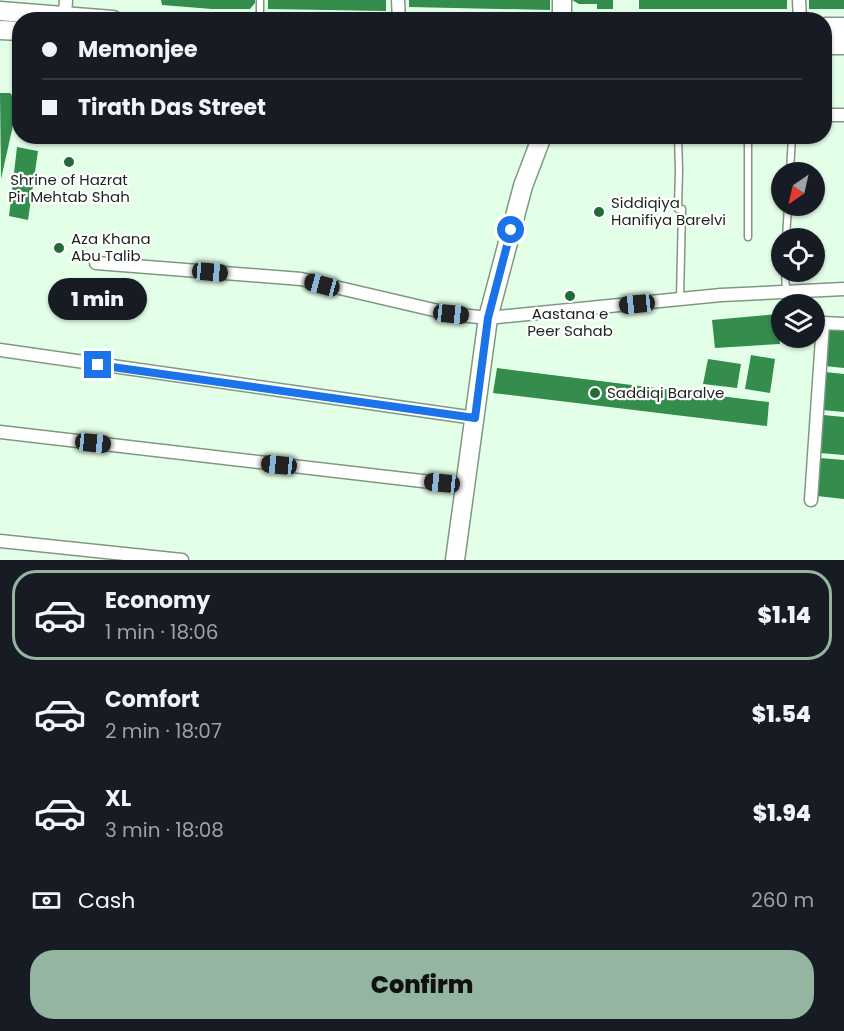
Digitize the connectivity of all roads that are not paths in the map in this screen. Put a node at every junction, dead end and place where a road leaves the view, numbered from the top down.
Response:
1 (65, 8) edge
2 (0, 11) edge
3 (81, 12) edge
4 (539, 144) edge
5 (678, 144) edge
6 (748, 144) edge
7 (792, 144) edge
8 (791, 162) edge
9 (748, 237) dead end
10 (96, 263) dead end
11 (786, 282) edge
12 (844, 289) edge
13 (786, 292) junction
14 (680, 299) junction
15 (488, 318) junction
16 (844, 324) edge
17 (0, 350) edge
18 (475, 418) junction
19 (0, 432) edge
20 (465, 486) junction
21 (811, 500) dead end
22 (0, 541) edge
23 (182, 560) edge
24 (455, 560) edge

1 - 2 street
1 - 3 street
4 - 15 street
5 - 14 lane
6 - 9 lane
7 - 8 lane
10 - 15 street
11 - 13 lane
12 - 13 street
13 - 14 street
14 - 15 street
15 - 18 street
16 - 21 street
17 - 18 street
18 - 20 street
19 - 20 street
20 - 24 street
22 - 23 street

